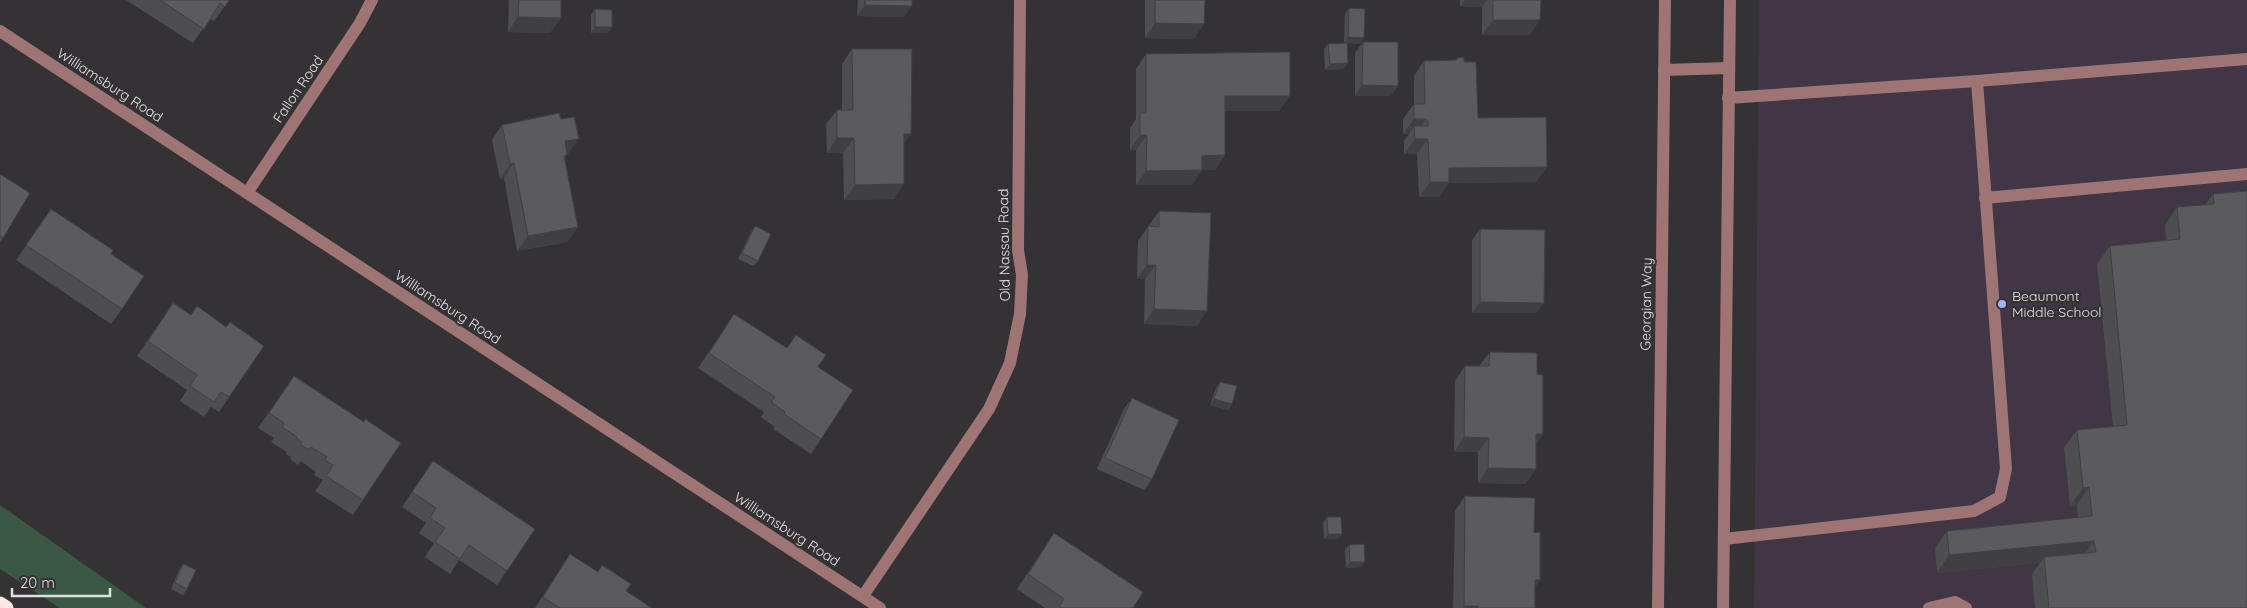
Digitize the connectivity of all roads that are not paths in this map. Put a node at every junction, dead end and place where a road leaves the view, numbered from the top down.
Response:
1 (372, 0) edge
2 (1020, 0) edge
3 (1665, 0) edge
4 (1730, 0) edge
5 (0, 31) edge
6 (2247, 60) edge
7 (1729, 68) junction
8 (1664, 70) junction
9 (1978, 81) junction
10 (1728, 98) junction
11 (2247, 174) edge
12 (247, 193) junction
13 (1985, 198) junction
14 (1724, 539) junction
15 (863, 596) junction
16 (0, 604) edge
17 (6, 608) edge
18 (880, 608) edge
19 (1658, 608) edge
20 (1723, 608) edge
21 (1929, 608) edge
22 (1966, 608) edge

1 - 12 street, Fallon Road
2 - 15 street, Old Nassau Road
3 - 8 street, Georgian Way
4 - 7 street
5 - 12 street, Williamsburg Road
6 - 9 street
7 - 8 street
7 - 10 street
8 - 19 street, Georgian Way
9 - 10 street
9 - 13 street
10 - 14 street
11 - 13 street
12 - 15 street, Williamsburg Road
13 - 14 street
14 - 20 street
15 - 18 street, Williamsburg Road
16 - 17 highway
21 - 22 street

